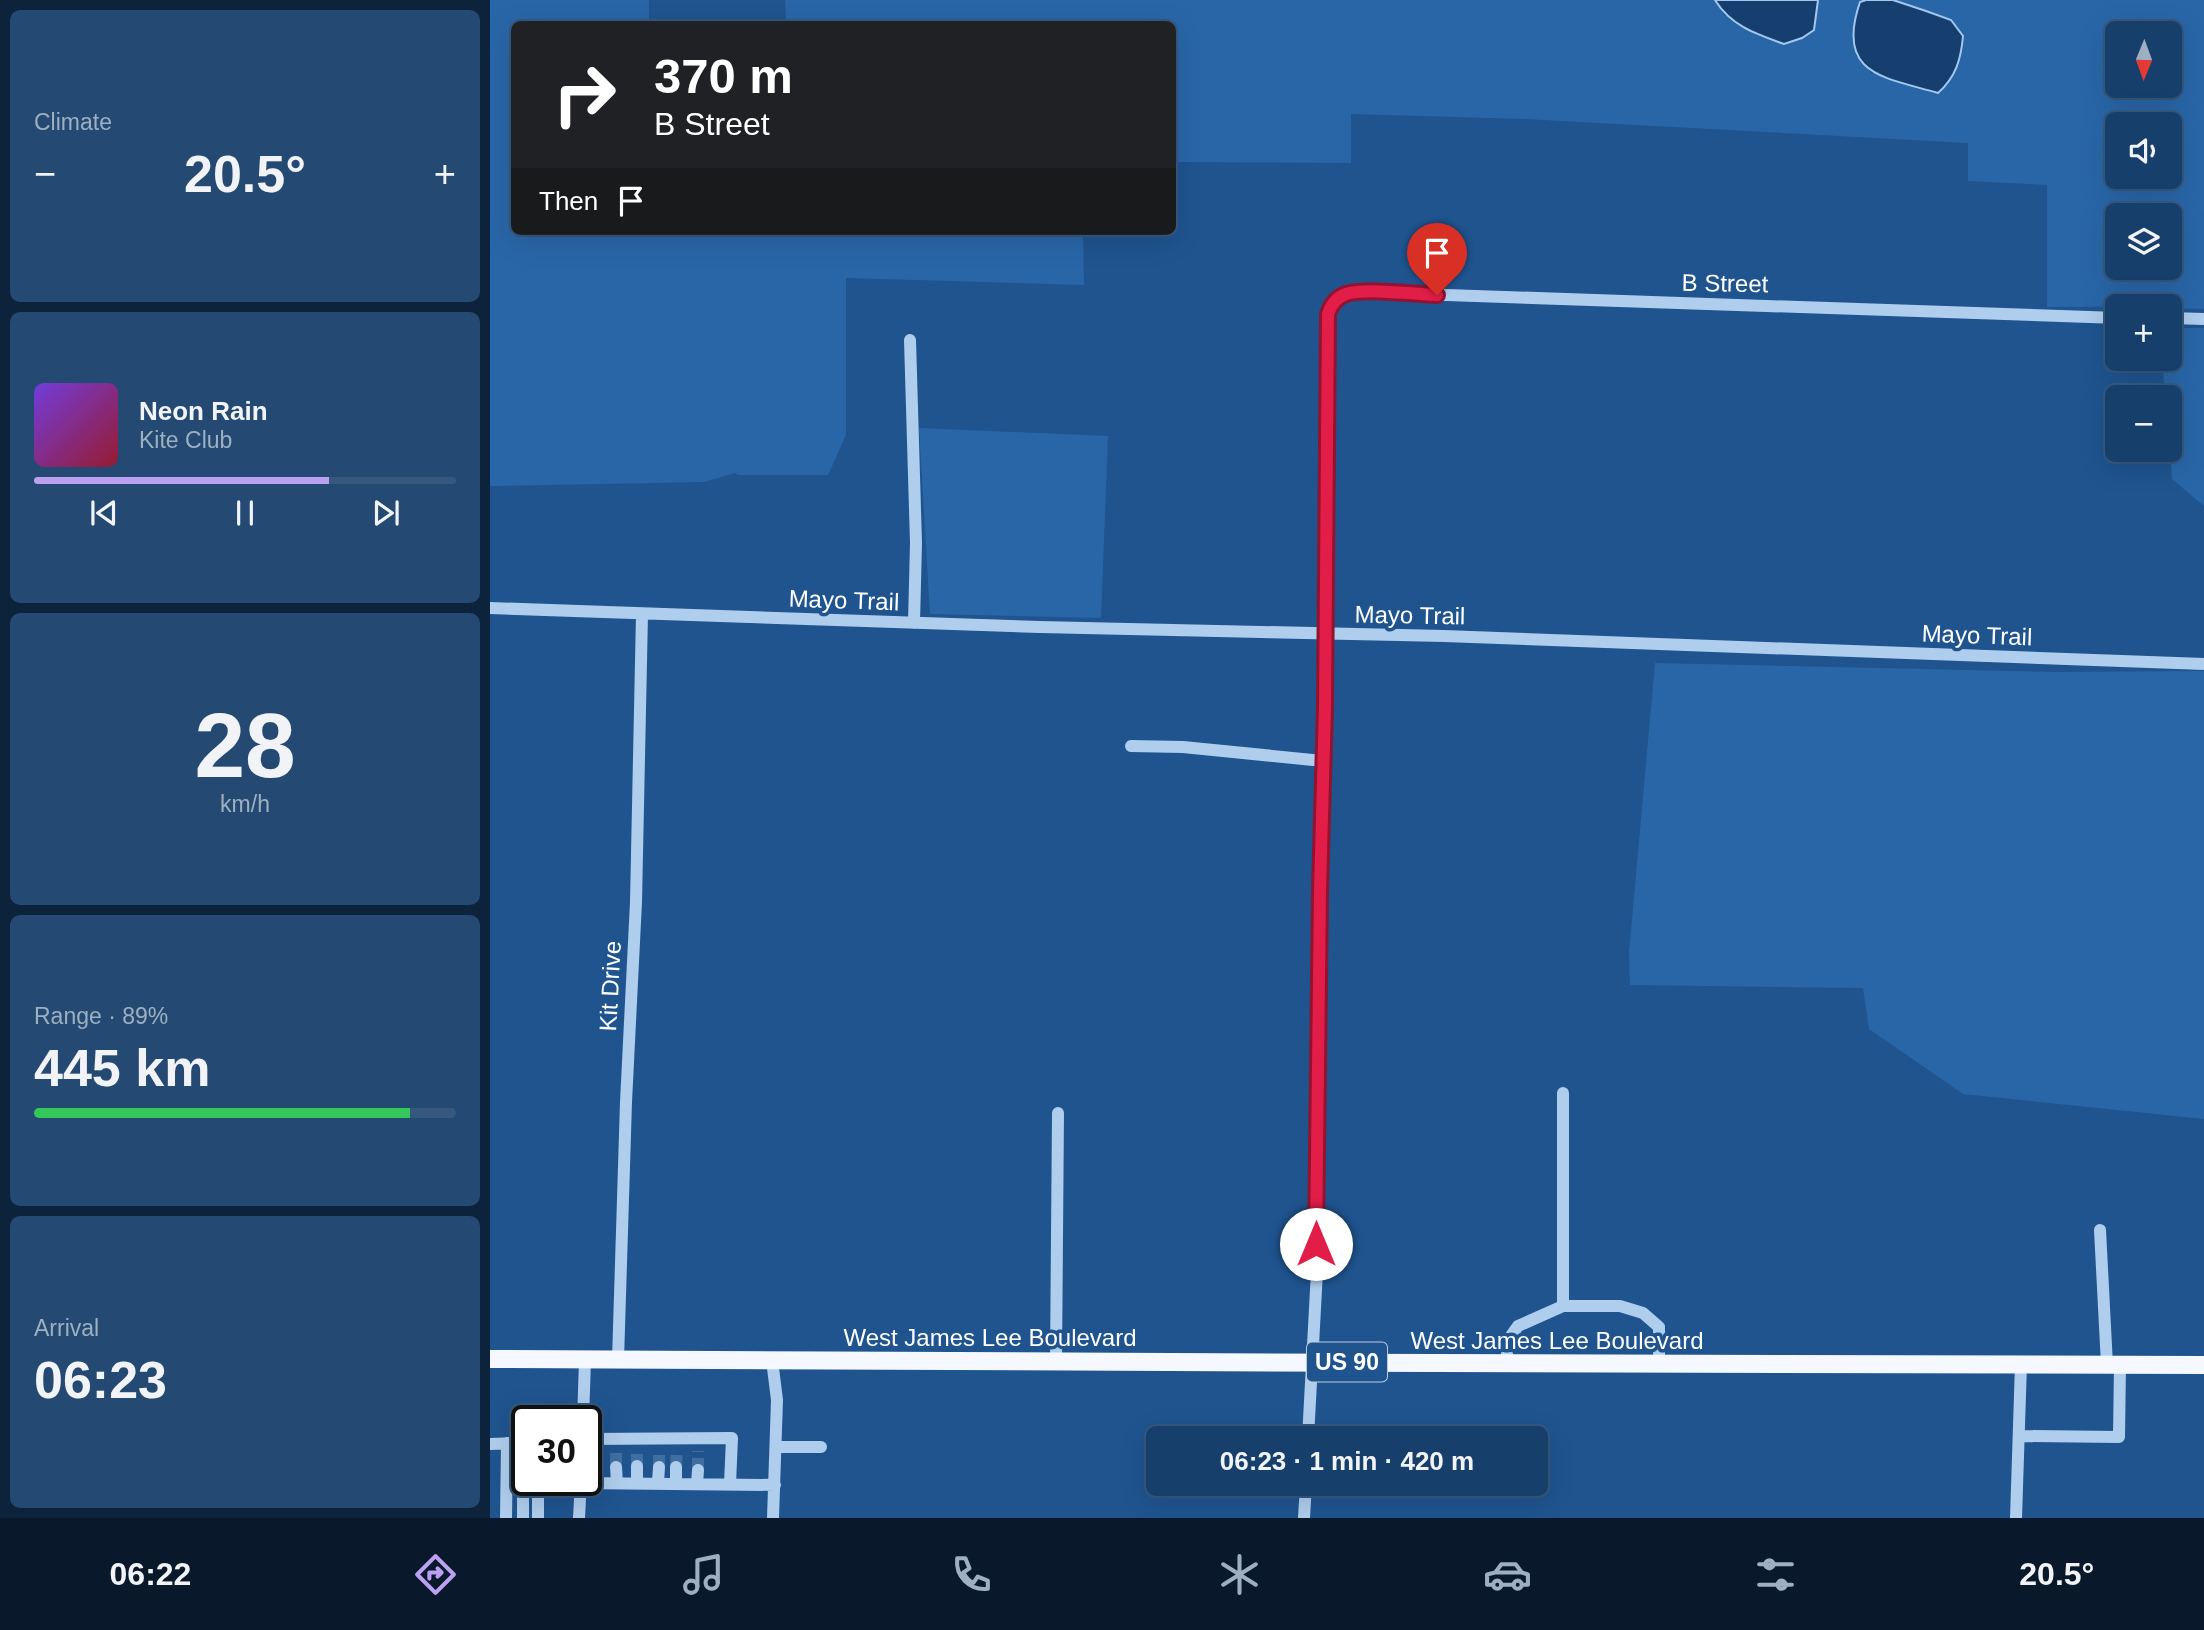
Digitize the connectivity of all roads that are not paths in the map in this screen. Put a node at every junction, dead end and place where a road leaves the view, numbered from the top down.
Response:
1 (2105, 317) edge
2 (2182, 318) edge
3 (2204, 318) edge
4 (910, 340) dead end
5 (490, 608) edge
6 (642, 614) junction
7 (914, 623) junction
8 (1326, 635) junction
9 (2204, 664) edge
10 (1131, 746) dead end
11 (1324, 761) junction
12 (1563, 1093) dead end
13 (1058, 1113) dead end
14 (2100, 1230) dead end
15 (1563, 1306) junction
16 (490, 1359) edge
17 (585, 1360) junction
18 (618, 1360) junction
19 (772, 1360) junction
20 (1056, 1361) junction
21 (1311, 1362) junction
22 (2021, 1364) junction
23 (1506, 1365) junction
24 (1659, 1365) junction
25 (2113, 1365) junction
26 (2204, 1365) edge
27 (584, 1405) edge
28 (1308, 1426) edge
29 (2020, 1436) junction
30 (602, 1439) edge
31 (616, 1439) junction
32 (507, 1443) junction
33 (511, 1443) edge
34 (490, 1444) edge
35 (776, 1447) junction
36 (821, 1447) dead end
37 (616, 1453) tunnel mouth
38 (637, 1466) tunnel mouth
39 (659, 1466) tunnel mouth
40 (616, 1467) tunnel mouth
41 (676, 1467) tunnel mouth
42 (698, 1470) tunnel mouth
43 (602, 1483) edge
44 (617, 1483) junction
45 (637, 1483) junction
46 (658, 1483) junction
47 (676, 1484) junction
48 (697, 1484) junction
49 (730, 1484) junction
50 (775, 1485) junction
51 (524, 1496) edge
52 (538, 1496) edge
53 (580, 1496) edge
54 (1305, 1496) edge
55 (506, 1518) edge
56 (523, 1518) edge
57 (538, 1518) edge
58 (579, 1518) edge
59 (773, 1518) edge
60 (1304, 1518) edge
61 (2016, 1518) edge

1 - 8 street, B Street
2 - 3 street
4 - 7 street
5 - 6 street, Mayo Trail
6 - 7 street, Mayo Trail
6 - 18 street, Kit Drive
7 - 8 street, Mayo Trail
8 - 9 street, Mayo Trail
8 - 11 street
10 - 11 street
11 - 21 street
12 - 15 street
13 - 20 street
14 - 25 street
15 - 23 street
15 - 24 street
16 - 17 main road, West James Lee Boulevard / US 90
17 - 18 main road, West James Lee Boulevard / US 90
17 - 27 street
18 - 19 main road, West James Lee Boulevard / US 90
19 - 20 main road, West James Lee Boulevard / US 90
19 - 35 street
20 - 21 main road, West James Lee Boulevard / US 90
21 - 23 main road, West James Lee Boulevard / US 90
21 - 28 street
22 - 24 main road, West James Lee Boulevard / US 90
22 - 25 main road, West James Lee Boulevard / US 90
22 - 29 street
23 - 24 main road, West James Lee Boulevard / US 90
25 - 26 main road, West James Lee Boulevard / US 90
25 - 29 street
29 - 61 street
30 - 31 street
31 - 37 street
31 - 49 street
32 - 33 street
32 - 34 street
32 - 55 street
35 - 36 street
35 - 50 street
38 - 45 street
39 - 46 street
40 - 44 street
41 - 47 street
42 - 48 street
43 - 44 street
44 - 45 street
45 - 46 street
46 - 47 street
47 - 48 street
48 - 49 street
49 - 50 street
50 - 59 street
51 - 56 street
52 - 57 street
53 - 58 street
54 - 60 street

